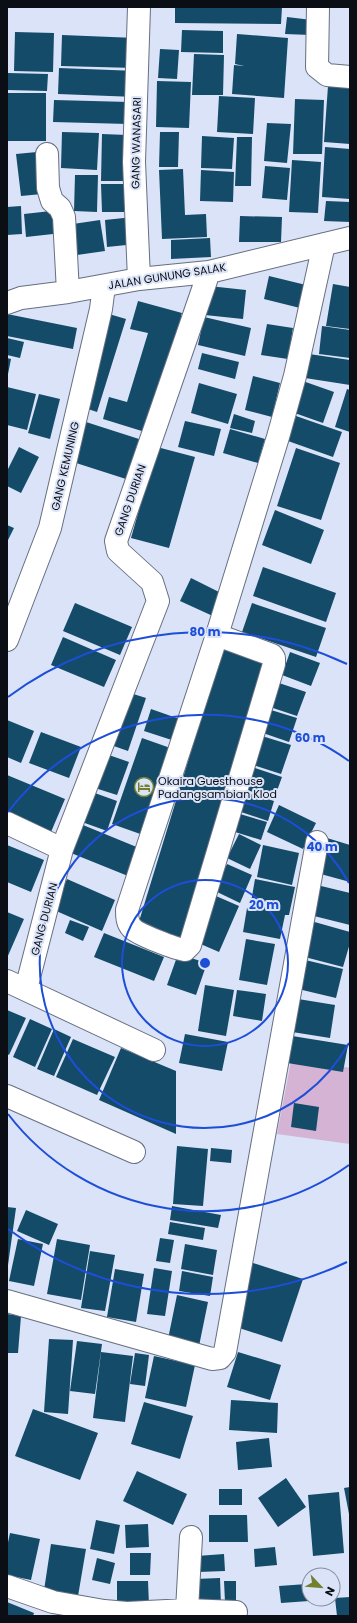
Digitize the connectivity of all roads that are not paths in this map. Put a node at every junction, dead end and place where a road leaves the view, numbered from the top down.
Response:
1 (139, 7) edge
2 (318, 7) edge
3 (350, 77) edge
4 (47, 154) dead end
5 (350, 238) edge
6 (324, 244) junction
7 (209, 272) junction
8 (139, 279) junction
9 (104, 286) junction
10 (68, 292) junction
11 (7, 303) edge
12 (217, 635) junction
13 (7, 640) edge
14 (7, 823) edge
15 (317, 842) dead end
16 (62, 849) junction
17 (16, 985) edge
18 (154, 1050) dead end
19 (7, 1096) edge
20 (134, 1152) dead end
21 (7, 1301) edge
22 (191, 1537) dead end
23 (7, 1586) edge
24 (187, 1610) junction
25 (236, 1612) dead end

1 - 8 street, GANG WANASARI
2 - 3 street
4 - 10 street
5 - 6 street, JALAN GUNUNG SALAK
6 - 7 street, JALAN GUNUNG SALAK
6 - 12 street
7 - 8 street, JALAN GUNUNG SALAK
7 - 16 street, GANG DURIAN
8 - 9 street, JALAN GUNUNG SALAK
9 - 10 street, JALAN GUNUNG SALAK
9 - 13 street, GANG KEMUNING
10 - 11 street, JALAN GUNUNG SALAK
12 - 12 street
14 - 16 street
15 - 21 street
16 - 17 street, GANG DURIAN
17 - 18 street, GANG DURIAN
19 - 20 street
22 - 24 street
23 - 24 street
24 - 25 street

